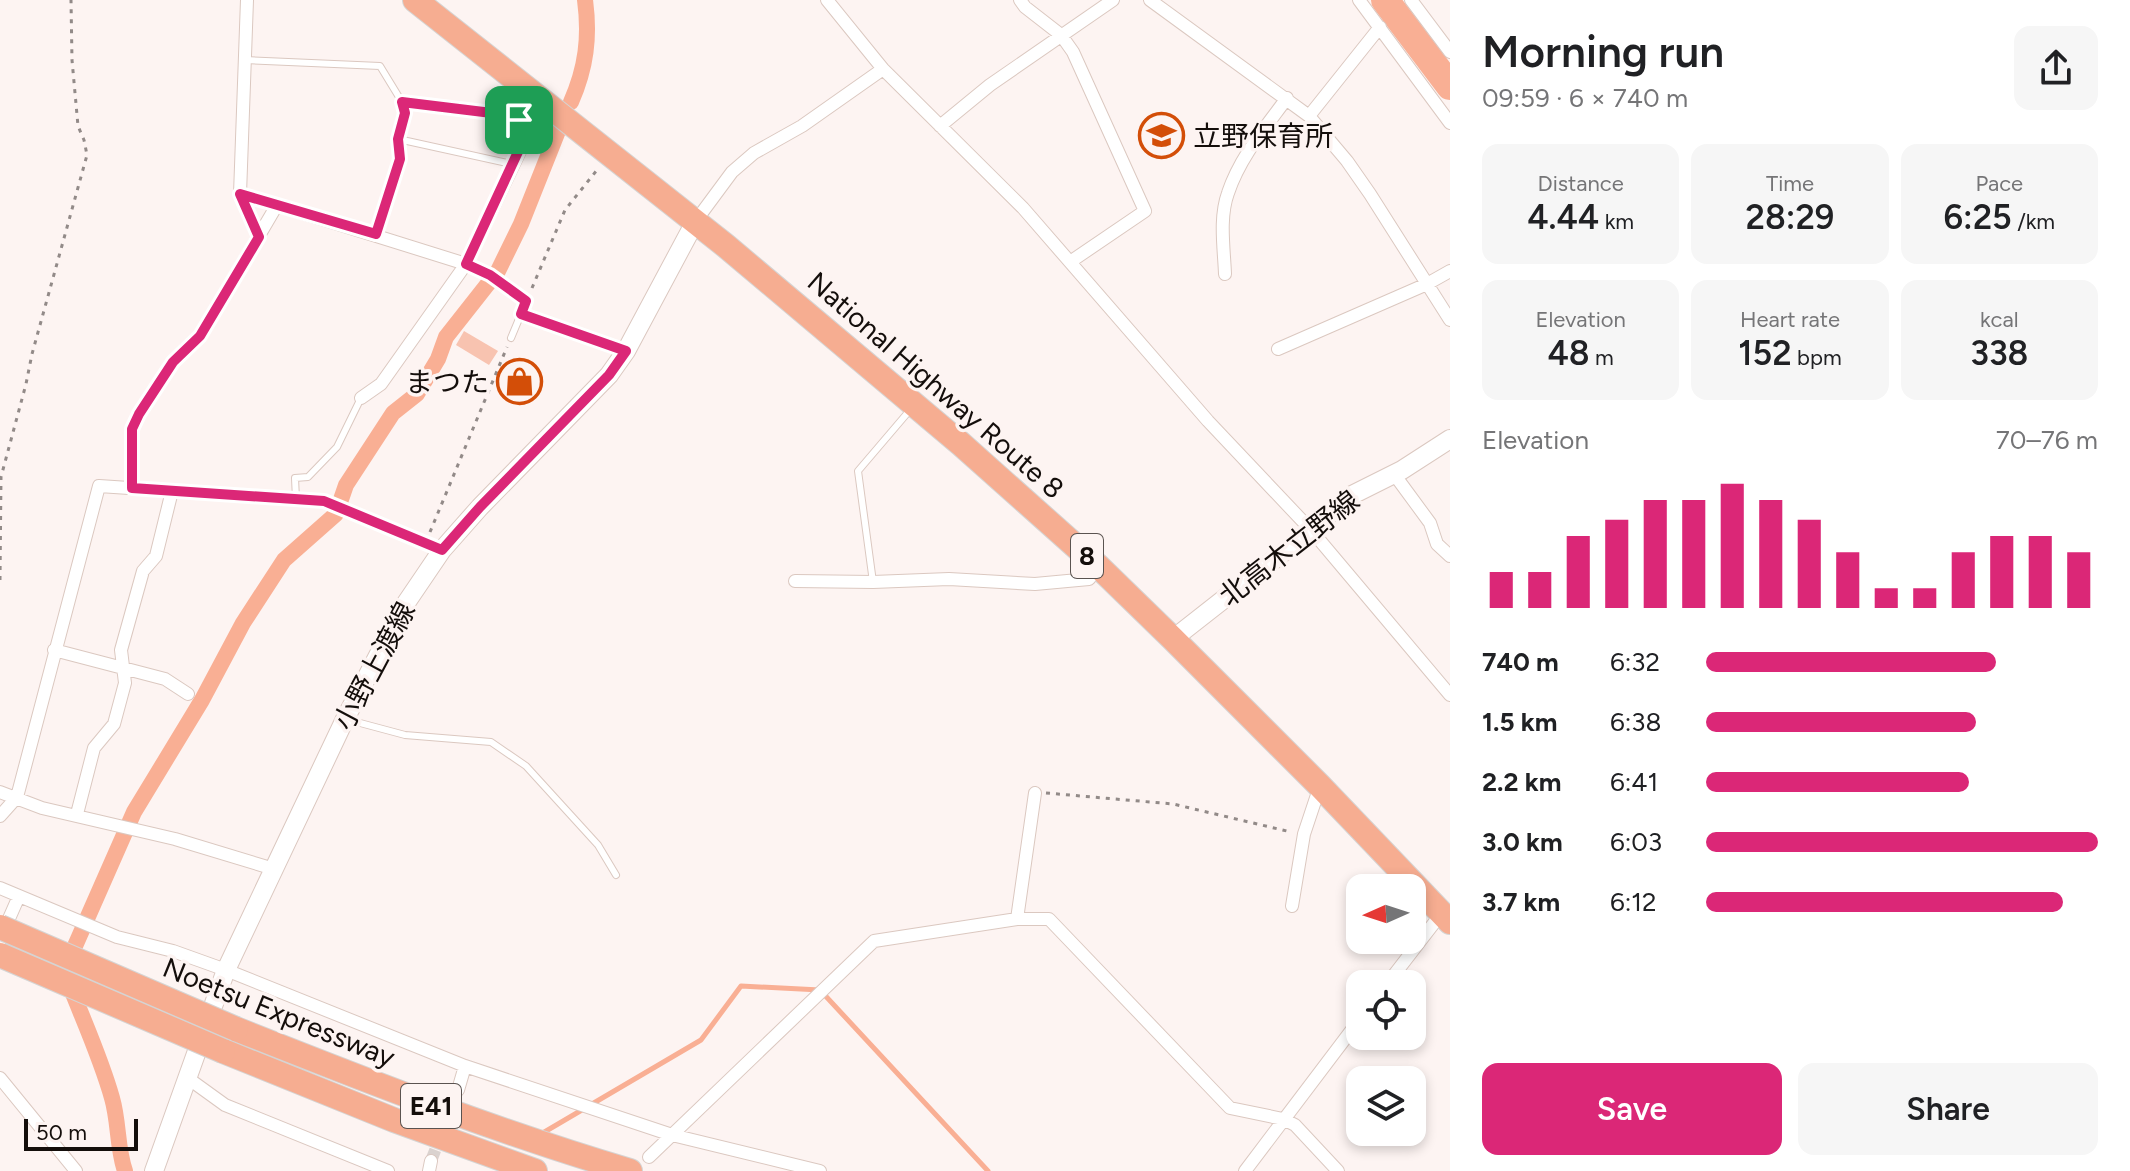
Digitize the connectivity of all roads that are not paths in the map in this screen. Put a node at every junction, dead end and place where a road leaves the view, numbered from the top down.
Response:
1 (247, 0) edge
2 (415, 0) edge
3 (827, 0) edge
4 (1020, 0) edge
5 (1113, 0) edge
6 (1150, 0) edge
7 (1359, 0) edge
8 (1411, 0) edge
9 (1380, 27) junction
10 (1061, 35) junction
11 (1450, 52) edge
12 (245, 60) junction
13 (883, 69) junction
14 (541, 97) junction
15 (1287, 98) junction
16 (402, 102) junction
17 (1309, 116) junction
18 (1450, 123) edge
19 (530, 126) junction
20 (940, 126) junction
21 (398, 139) junction
22 (513, 165) junction
23 (240, 194) junction
24 (277, 205) junction
25 (695, 222) junction
26 (376, 234) junction
27 (259, 237) junction
28 (1070, 262) junction
29 (466, 264) junction
30 (1450, 271) edge
31 (1225, 274) dead end
32 (1427, 284) junction
33 (526, 301) road end
34 (521, 314) joint
35 (1450, 320) edge
36 (511, 338) road end
37 (1278, 349) dead end
38 (626, 351) junction
39 (361, 398) joint
40 (915, 404) junction
41 (1450, 439) edge
42 (1394, 474) junction
43 (132, 488) junction
44 (172, 491) junction
45 (296, 499) junction
46 (1311, 530) junction
47 (434, 546) junction
48 (1450, 556) edge
49 (1099, 567) junction
50 (795, 581) dead end
51 (873, 582) junction
52 (1173, 639) junction
53 (54, 650) junction
54 (123, 668) junction
55 (188, 694) dead end
56 (1450, 695) edge
57 (345, 719) junction
58 (1320, 786) junction
59 (0, 792) edge
60 (1035, 793) road end
61 (17, 797) junction
62 (77, 814) junction
63 (0, 816) edge
64 (274, 869) junction
65 (616, 875) dead end
66 (0, 888) edge
67 (19, 896) junction
68 (1292, 906) dead end
69 (1446, 918) edge
70 (1017, 919) junction
71 (0, 927) edge
72 (0, 940) edge
73 (0, 955) edge
74 (226, 970) junction
75 (1400, 970) edge
76 (1346, 1037) edge
77 (465, 1066) junction
78 (0, 1078) edge
79 (189, 1079) junction
80 (458, 1090) tunnel mouth
81 (1283, 1119) junction
82 (672, 1135) junction
83 (640, 1164) edge
84 (76, 1171) edge
85 (154, 1171) edge
86 (388, 1171) edge
87 (535, 1171) edge
88 (820, 1171) edge
89 (1245, 1171) edge
90 (1338, 1171) edge

1 - 12 street
2 - 14 highway, National Highway Route 8 / 8
3 - 13 street
4 - 10 street
5 - 10 street
6 - 15 street
7 - 9 street
8 - 11 street
9 - 17 street
9 - 18 street
10 - 20 street
10 - 28 street
12 - 16 lane
12 - 23 street
13 - 20 street
13 - 25 street
14 - 19 street
14 - 25 highway, National Highway Route 8 / 8
15 - 17 street
15 - 31 street
16 - 19 lane
16 - 21 lane
17 - 32 street
19 - 22 street
20 - 28 street
21 - 22 lane
21 - 26 lane
22 - 29 street
23 - 24 street
23 - 27 street
24 - 26 street
24 - 27 street
25 - 38 main road, 小野上渡線
25 - 40 highway, National Highway Route 8 / 8
26 - 29 street
27 - 43 street
28 - 46 street
29 - 33 street
29 - 39 street
30 - 32 street
32 - 35 street
32 - 37 street
34 - 36 lane
34 - 38 street
38 - 47 main road, 小野上渡線
39 - 45 lane
40 - 49 highway, National Highway Route 8 / 8
40 - 51 lane
41 - 42 main road, 北高木立野線
42 - 46 main road, 北高木立野線
42 - 48 street
43 - 44 street
43 - 53 street
44 - 45 street
44 - 54 street
45 - 47 street
46 - 52 main road, 北高木立野線
46 - 56 street
47 - 57 main road, 小野上渡線
49 - 51 street
49 - 52 highway, National Highway Route 8 / 8
50 - 51 street
52 - 58 highway, National Highway Route 8 / 8
53 - 54 street
53 - 61 street
54 - 55 street
54 - 62 street
57 - 64 main road, 小野上渡線
57 - 65 lane
58 - 68 street
58 - 69 highway, National Highway Route 8 / 8
59 - 61 street
60 - 70 street
61 - 62 street
61 - 63 street
62 - 64 street
64 - 74 main road, 小野上渡線
66 - 67 street
67 - 72 street
67 - 74 street
69 - 75 street
70 - 81 street
70 - 82 street
71 - 83 highway, Noetsu Expressway / E41, bridge
73 - 87 highway, Noetsu Expressway / E41, bridge
74 - 77 street
74 - 79 main road, 小野上渡線
76 - 81 street
77 - 80 street
77 - 82 street
78 - 84 street
79 - 85 main road, 小野上渡線
79 - 86 street
81 - 89 street
81 - 90 street
82 - 83 street
82 - 88 street

